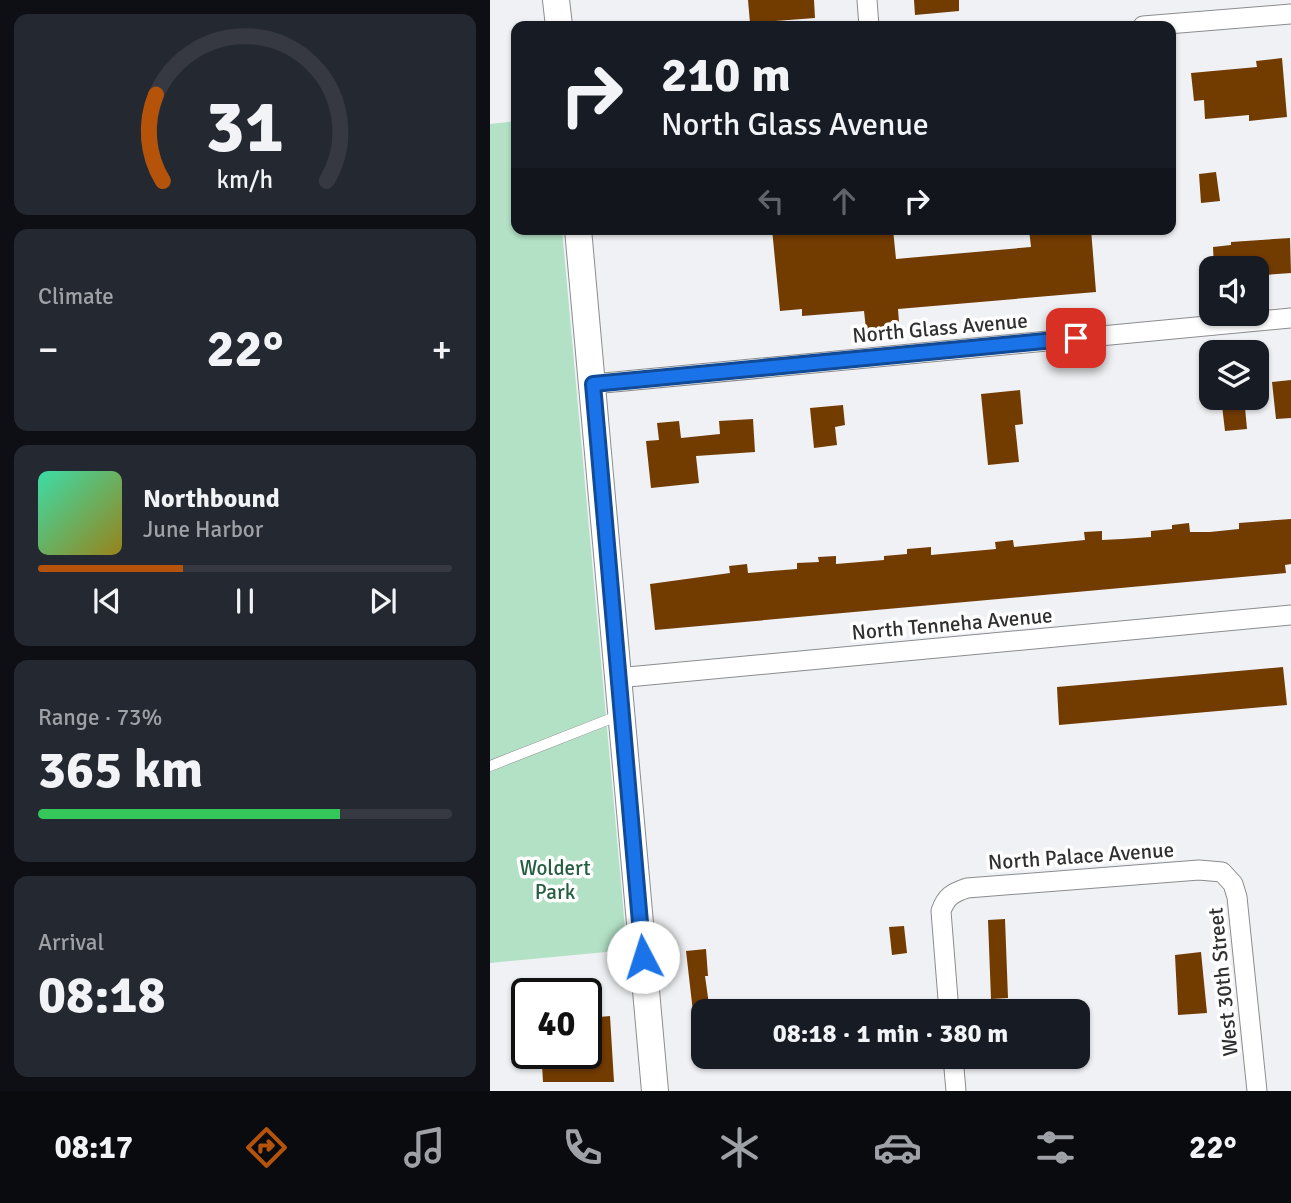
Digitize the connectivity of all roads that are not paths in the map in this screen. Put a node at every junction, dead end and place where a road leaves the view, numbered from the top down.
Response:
1 (556, 0) edge
2 (867, 0) edge
3 (1291, 14) edge
4 (558, 21) edge
5 (869, 21) edge
6 (1176, 23) edge
7 (579, 235) edge
8 (1291, 318) edge
9 (593, 384) junction
10 (1291, 615) edge
11 (617, 678) junction
12 (620, 715) junction
13 (490, 766) edge
14 (1222, 872) joint
15 (948, 999) edge
16 (954, 1069) edge
17 (655, 1091) edge
18 (956, 1091) edge
19 (1257, 1091) edge

1 - 4 street
2 - 5 street
3 - 6 street
7 - 9 street
8 - 9 street, North Glass Avenue
9 - 11 street
10 - 11 street, North Tenneha Avenue
11 - 12 street
12 - 13 lane
12 - 17 street
14 - 15 street, North Palace Avenue
14 - 19 street, West 30th Street
16 - 18 street

